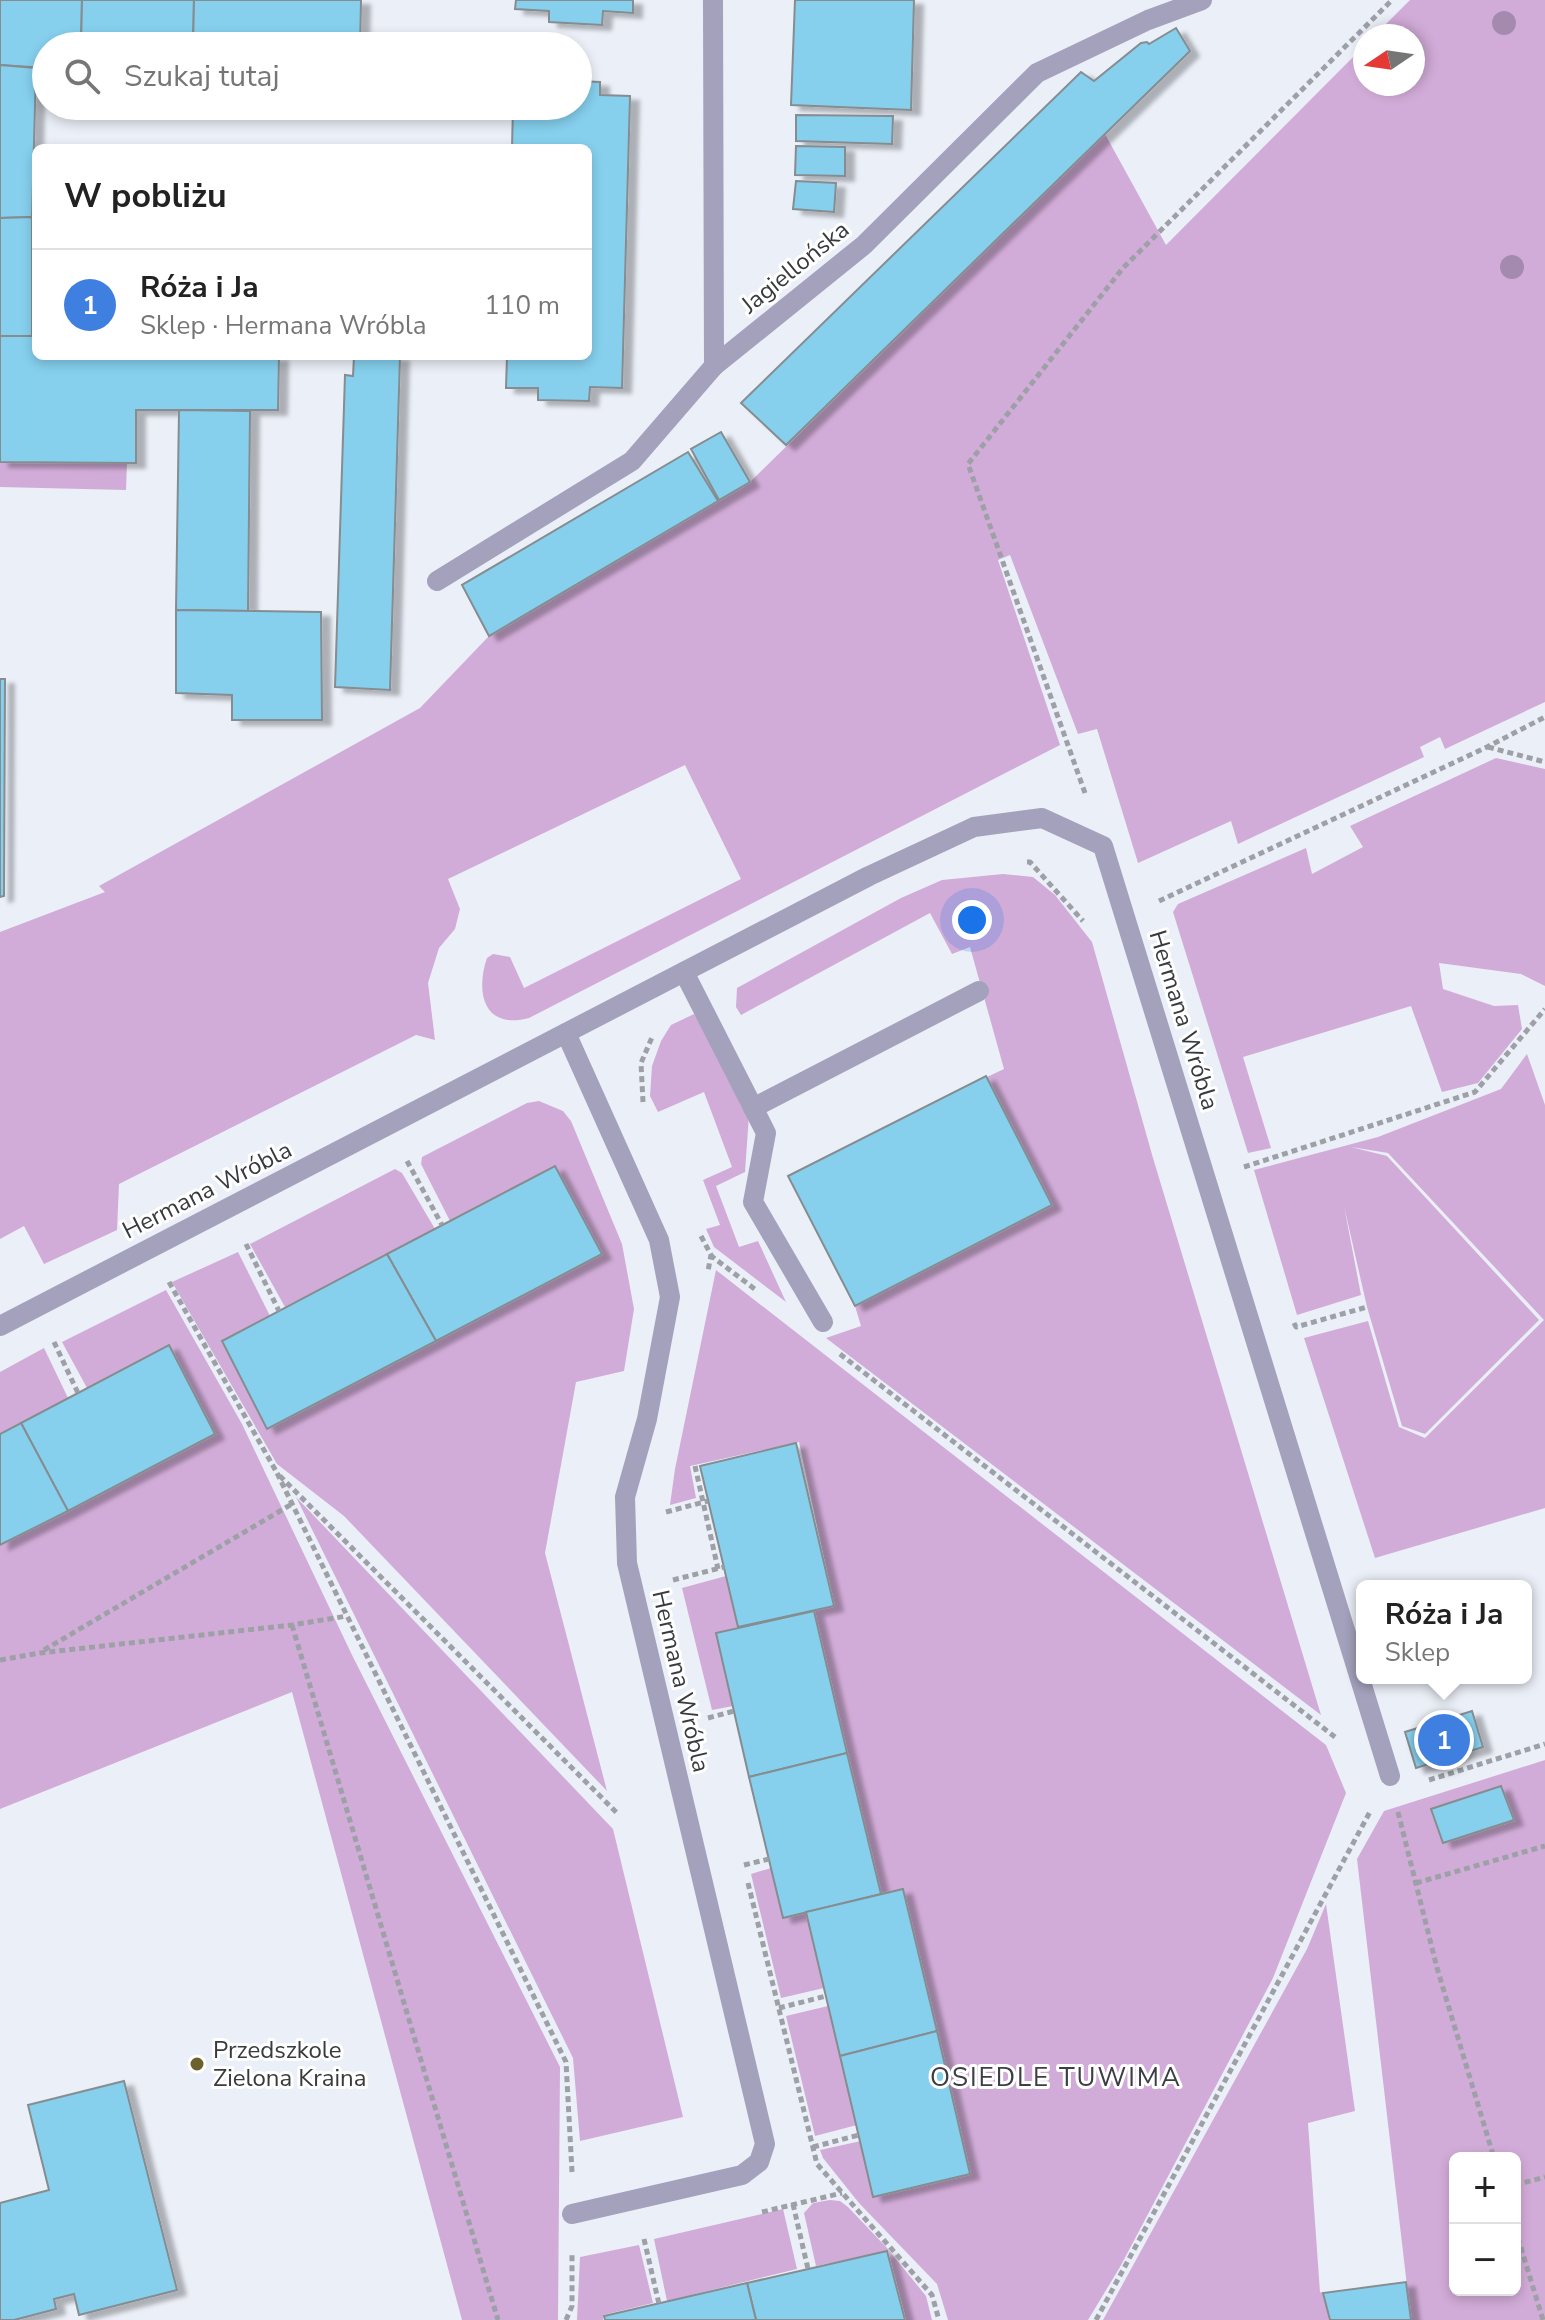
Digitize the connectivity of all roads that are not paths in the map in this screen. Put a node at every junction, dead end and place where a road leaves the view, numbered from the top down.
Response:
1 (713, 0) edge
2 (1202, 0) edge
3 (714, 366) junction
4 (437, 581) dead end
5 (684, 972) junction
6 (979, 991) dead end
7 (566, 1033) junction
8 (753, 1108) junction
9 (823, 1322) dead end
10 (0, 1326) edge
11 (1356, 1666) edge
12 (1362, 1684) edge
13 (1390, 1776) road end
14 (572, 2214) dead end

1 - 3 street, Jagiellońska
2 - 3 street, Jagiellońska
3 - 4 street
5 - 7 street, Hermana Wróbla
5 - 8 street
5 - 11 street, Hermana Wróbla
6 - 8 street
7 - 10 street, Hermana Wróbla
7 - 14 street, Hermana Wróbla
8 - 9 street
12 - 13 street, Hermana Wróbla

